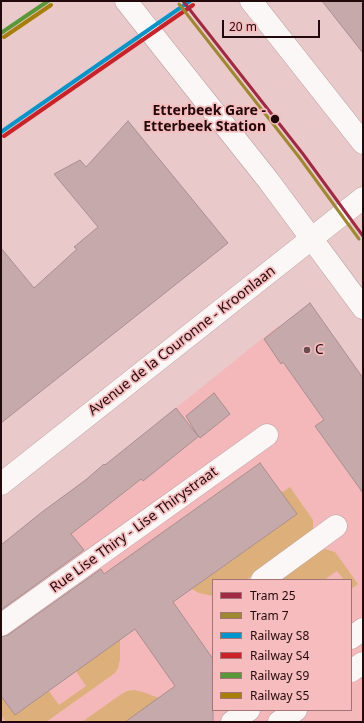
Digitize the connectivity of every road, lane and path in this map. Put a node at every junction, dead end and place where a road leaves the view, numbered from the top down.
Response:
1 (126, 1) edge
2 (250, 1) edge
3 (363, 143) edge
4 (363, 198) edge
5 (312, 238) junction
6 (363, 308) edge
7 (267, 435) dead end
8 (1, 484) edge
9 (336, 526) dead end
10 (263, 579) edge
11 (1, 625) edge
12 (363, 629) edge
13 (352, 637) edge
14 (363, 662) edge
15 (352, 670) edge
16 (248, 711) edge
17 (294, 711) edge
18 (232, 722) edge
19 (278, 722) edge

1 - 5 main road
2 - 3 main road
4 - 5 main road, Avenue de la Couronne - Kroonlaan
5 - 6 main road
5 - 8 main road, Avenue de la Couronne - Kroonlaan
7 - 11 main road, Rue Lise Thiry - Lise Thirystraat
9 - 10 main road
12 - 13 main road
14 - 15 main road
16 - 18 main road
17 - 19 main road

